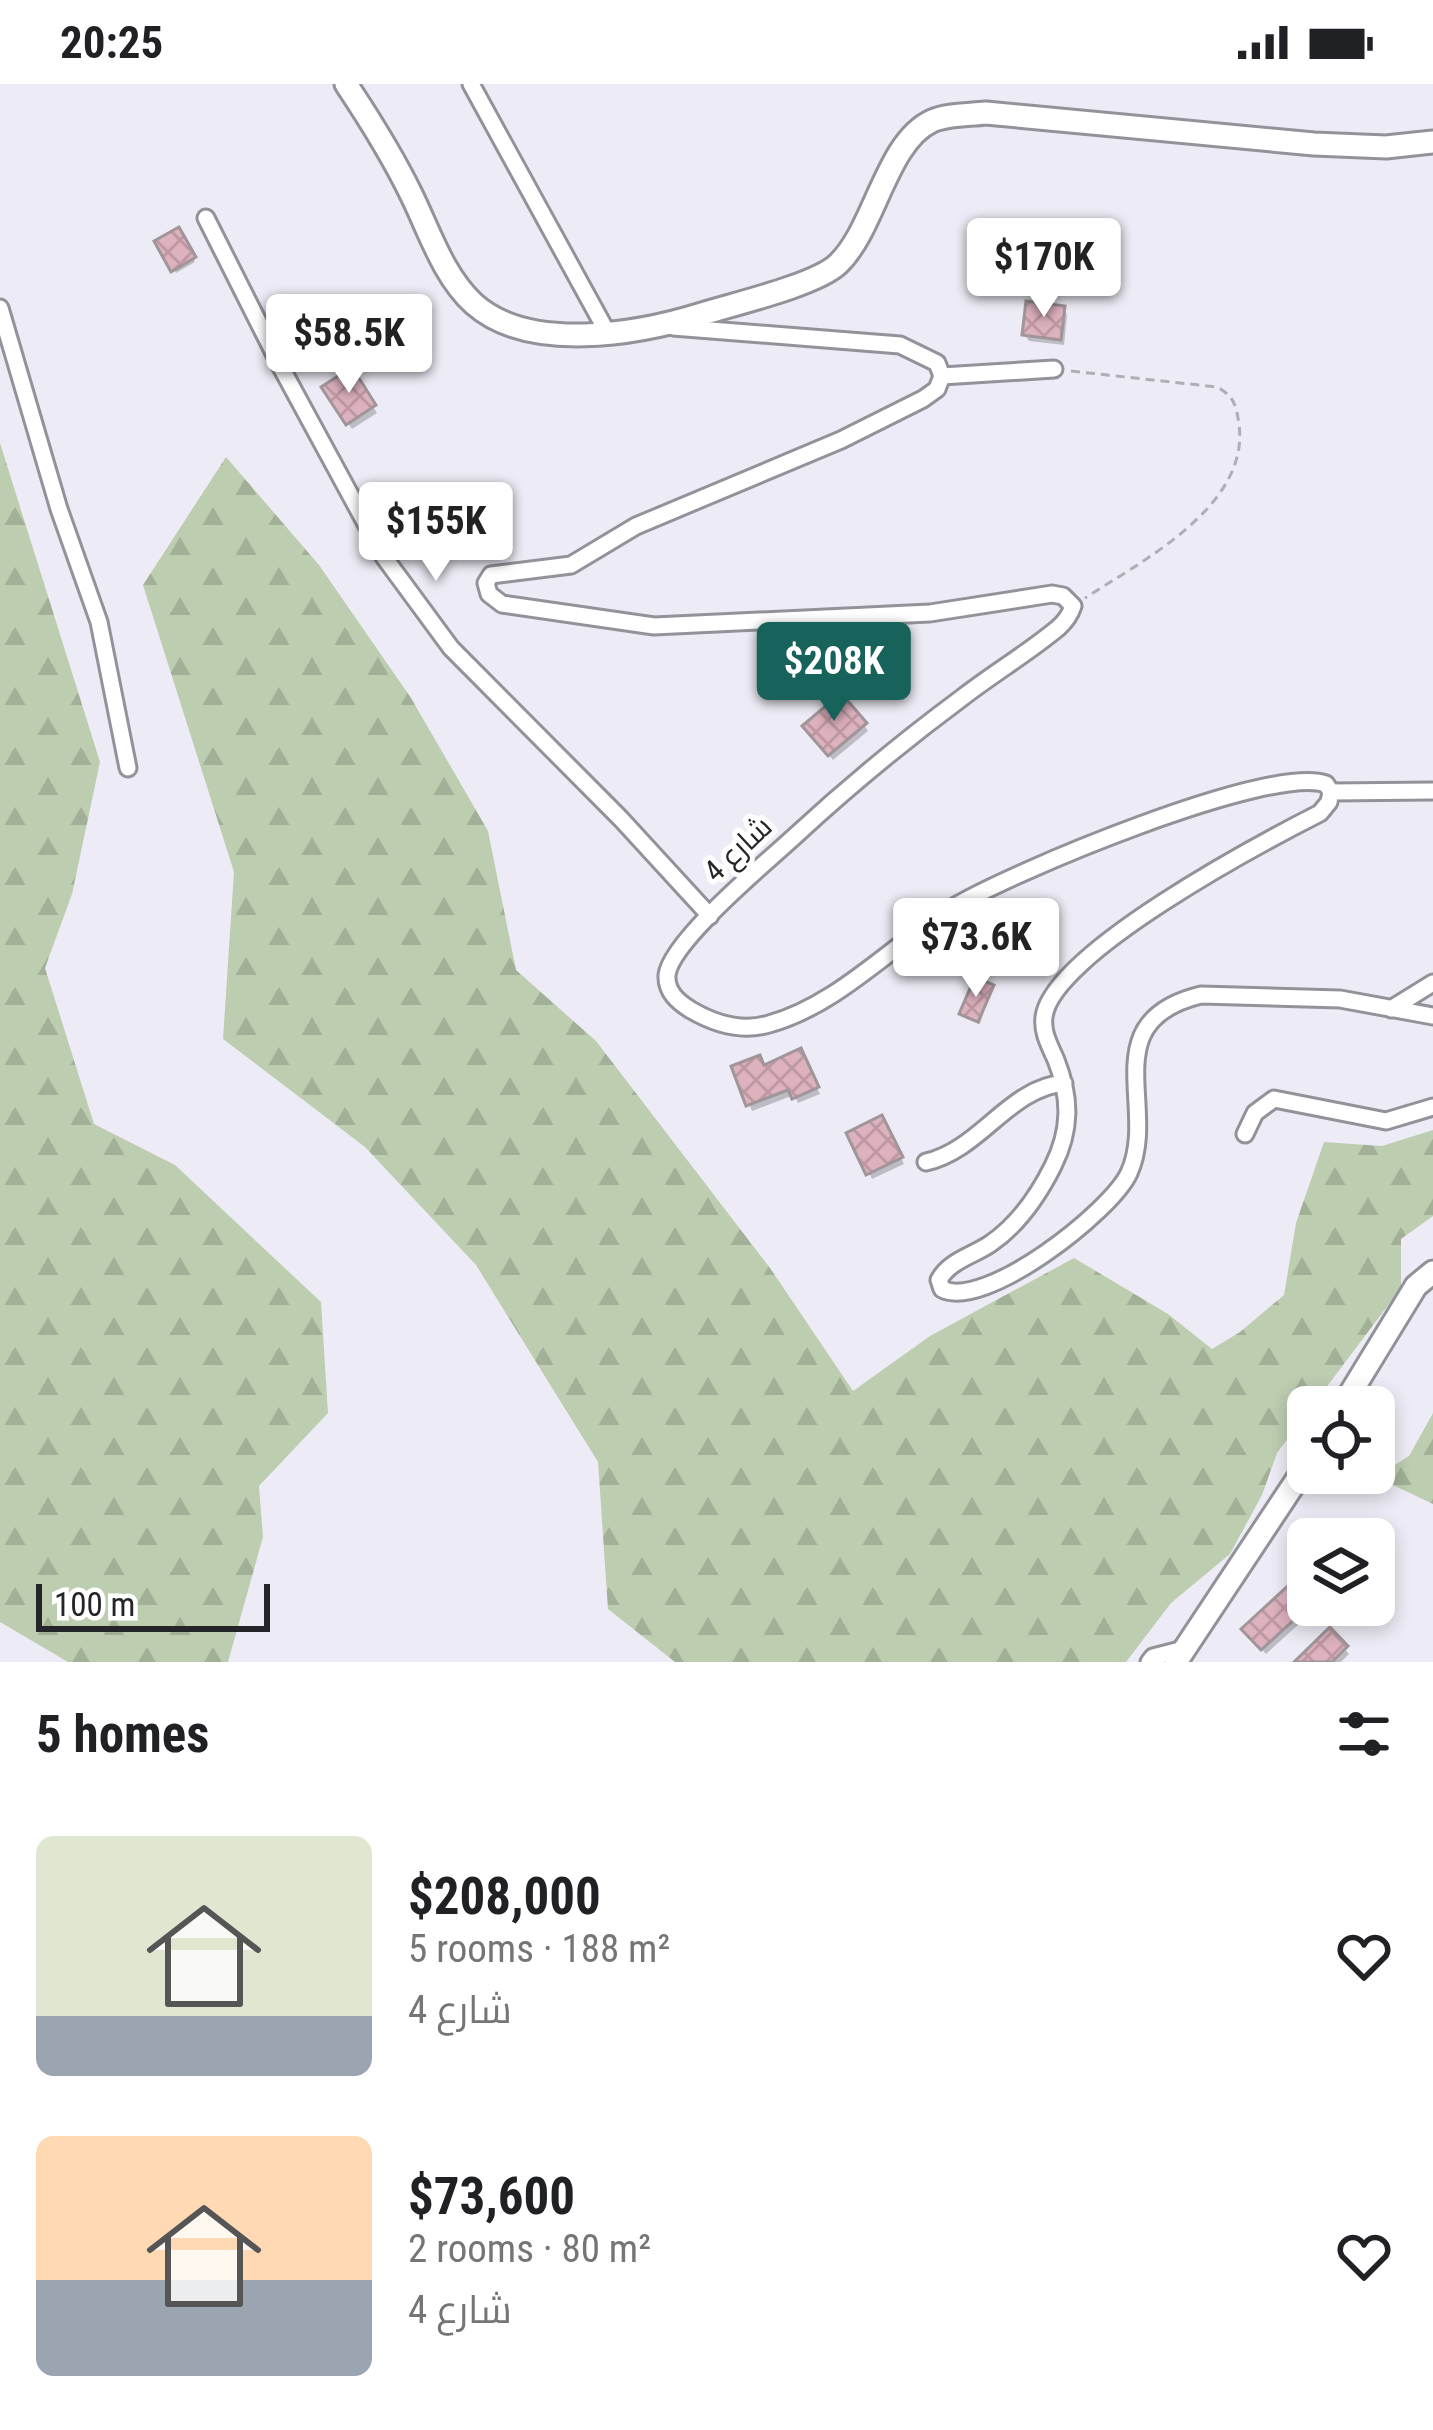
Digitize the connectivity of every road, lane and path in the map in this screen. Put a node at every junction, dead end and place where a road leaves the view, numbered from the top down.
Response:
1 (346, 84) edge
2 (471, 84) edge
3 (1433, 142) edge
4 (206, 218) dead end
5 (0, 308) edge
6 (664, 326) junction
7 (608, 332) junction
8 (1054, 369) joint
9 (942, 376) junction
10 (1073, 606) junction
11 (128, 768) dead end
12 (1433, 791) edge
13 (1331, 792) junction
14 (710, 916) junction
15 (1433, 983) edge
16 (1391, 1009) junction
17 (1433, 1016) edge
18 (1064, 1082) junction
19 (1433, 1107) edge
20 (1245, 1134) dead end
21 (926, 1162) dead end
22 (1433, 1272) edge
23 (1355, 1386) edge
24 (1287, 1494) edge
25 (1180, 1656) edge
26 (1148, 1662) edge

1 - 7 main road
2 - 7 street
3 - 6 main road
4 - 14 street
5 - 11 street
6 - 7 main road
6 - 9 street
8 - 9 street
8 - 10 path
9 - 10 street
10 - 14 street, شارع 4
12 - 13 street
13 - 14 street, شارع 4
13 - 18 street
15 - 16 street
16 - 17 street
16 - 18 street
18 - 21 street
19 - 20 street
22 - 23 main road
24 - 25 main road
25 - 26 street

